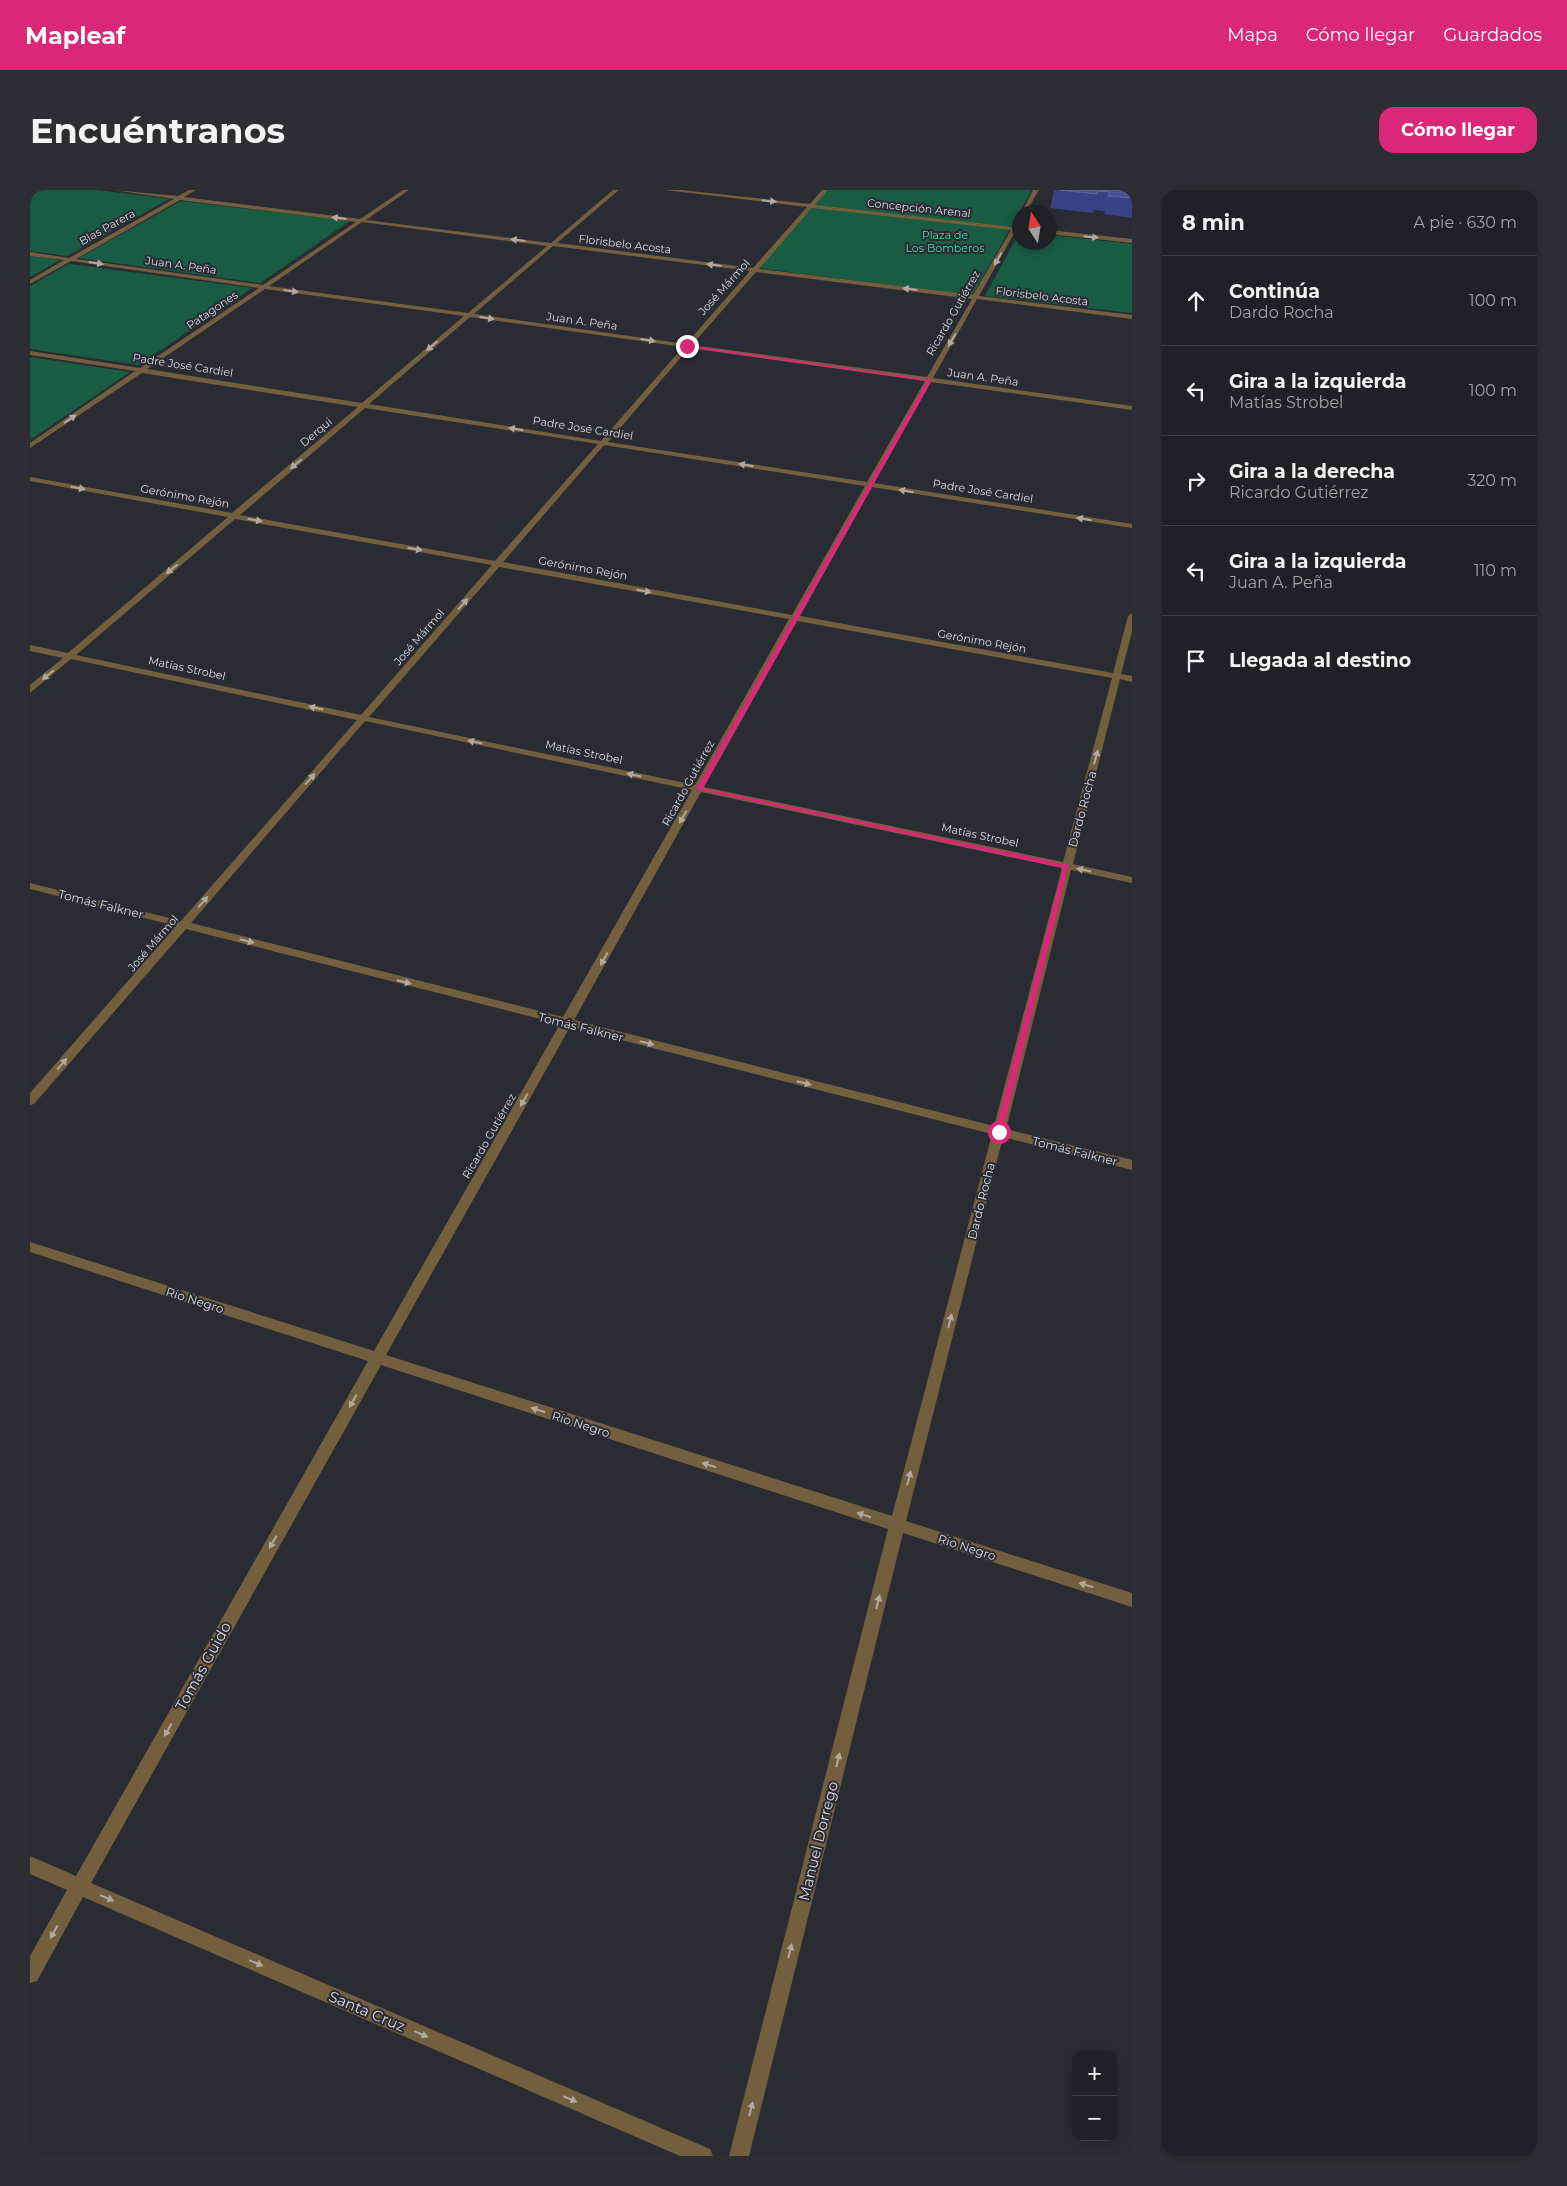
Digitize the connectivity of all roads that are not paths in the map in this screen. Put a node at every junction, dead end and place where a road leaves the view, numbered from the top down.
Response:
1 (116, 190) edge
2 (193, 190) edge
3 (406, 190) edge
4 (616, 190) edge
5 (668, 190) edge
6 (825, 190) edge
7 (1036, 190) edge
8 (179, 198) junction
9 (1028, 205) edge
10 (812, 206) junction
11 (361, 221) junction
12 (1012, 227) edge
13 (1057, 233) edge
14 (1012, 237) edge
15 (1132, 241) edge
16 (552, 245) junction
17 (30, 254) edge
18 (69, 260) junction
19 (754, 270) junction
20 (30, 282) edge
21 (263, 287) junction
22 (977, 298) junction
23 (468, 315) junction
24 (1132, 317) edge
25 (687, 346) junction
26 (30, 353) edge
27 (141, 370) junction
28 (930, 380) junction
29 (364, 405) junction
30 (1132, 408) edge
31 (603, 443) junction
32 (30, 446) edge
33 (30, 479) edge
34 (871, 485) junction
35 (234, 516) junction
36 (1132, 526) edge
37 (498, 564) junction
38 (1132, 616) edge
39 (796, 618) junction
40 (30, 648) edge
41 (70, 656) junction
42 (1116, 677) junction
43 (1132, 680) edge
44 (30, 690) edge
45 (363, 718) junction
46 (699, 789) junction
47 (1067, 867) junction
48 (1132, 880) edge
49 (30, 886) edge
50 (183, 925) junction
51 (568, 1023) junction
52 (30, 1101) edge
53 (999, 1132) junction
54 (1132, 1165) edge
55 (30, 1247) edge
56 (377, 1358) junction
57 (897, 1525) junction
58 (1132, 1600) edge
59 (30, 1865) edge
60 (79, 1886) junction
61 (30, 1974) edge
62 (703, 2156) edge
63 (739, 2156) edge

1 - 8 street, Florisbelo Acosta
2 - 8 street, Blas Parera
3 - 11 street, Patagones
4 - 16 street, Derqui
5 -> 10 street, Concepción Arenal
6 - 10 street, José Mármol
7 - 9 street
11 -> 8 street, Florisbelo Acosta
8 - 18 street, Blas Parera
10 - 12 street, Concepción Arenal
10 - 19 street, José Mármol
16 -> 11 street, Florisbelo Acosta
11 - 21 street, Patagones
13 -> 15 street
14 -> 22 street, Ricardo Gutiérrez
19 -> 16 street, Florisbelo Acosta
16 - 23 street, Derqui
17 - 18 street, Juan A. Peña
18 - 20 street, Blas Parera
18 -> 21 street, Juan A. Peña
22 -> 19 street, Florisbelo Acosta
19 - 25 street, José Mármol
21 -> 23 street, Juan A. Peña
21 - 27 street, Patagones
22 - 24 street, Florisbelo Acosta
22 -> 28 street, Ricardo Gutiérrez
23 -> 25 street, Juan A. Peña
23 -> 29 street, Derqui
25 - 28 street, Juan A. Peña
25 - 31 street, José Mármol
26 - 27 street, Padre José Cardiel
27 - 29 street, Padre José Cardiel
32 -> 27 street, Patagones
28 - 30 street, Juan A. Peña
28 - 34 street, Ricardo Gutiérrez
31 -> 29 street, Padre José Cardiel
29 -> 35 street, Derqui
34 -> 31 street, Padre José Cardiel
31 - 37 street, José Mármol
33 -> 35 street, Gerónimo Rejón
36 -> 34 street, Padre José Cardiel
34 - 39 street, Ricardo Gutiérrez
35 -> 37 street, Gerónimo Rejón
35 -> 41 street, Derqui
37 -> 39 street, Gerónimo Rejón
45 -> 37 street, José Mármol
38 - 42 street, Dardo Rocha
39 - 42 street, Gerónimo Rejón
39 - 46 street, Ricardo Gutiérrez
40 - 41 street, Matías Strobel
41 -> 44 street, Derqui
45 -> 41 street, Matías Strobel
42 - 43 street, Gerónimo Rejón
47 -> 42 street, Dardo Rocha
46 -> 45 street, Matías Strobel
50 -> 45 street, José Mármol
46 - 47 street, Matías Strobel
46 -> 51 street, Ricardo Gutiérrez
48 -> 47 street, Matías Strobel
47 - 53 street, Dardo Rocha
49 - 50 street, Tomás Falkner
50 -> 51 street, Tomás Falkner
52 -> 50 street, José Mármol
51 -> 53 street, Tomás Falkner
51 -> 56 street, Ricardo Gutiérrez
53 - 54 street, Tomás Falkner
57 -> 53 street, Dardo Rocha
55 - 56 street, Río Negro
57 -> 56 street, Río Negro
56 -> 60 street, Tomás Guido
58 -> 57 street, Río Negro
63 -> 57 street, Manuel Dorrego
59 - 60 street, Santa Cruz
60 -> 61 street, Tomás Guido
60 -> 62 street, Santa Cruz

